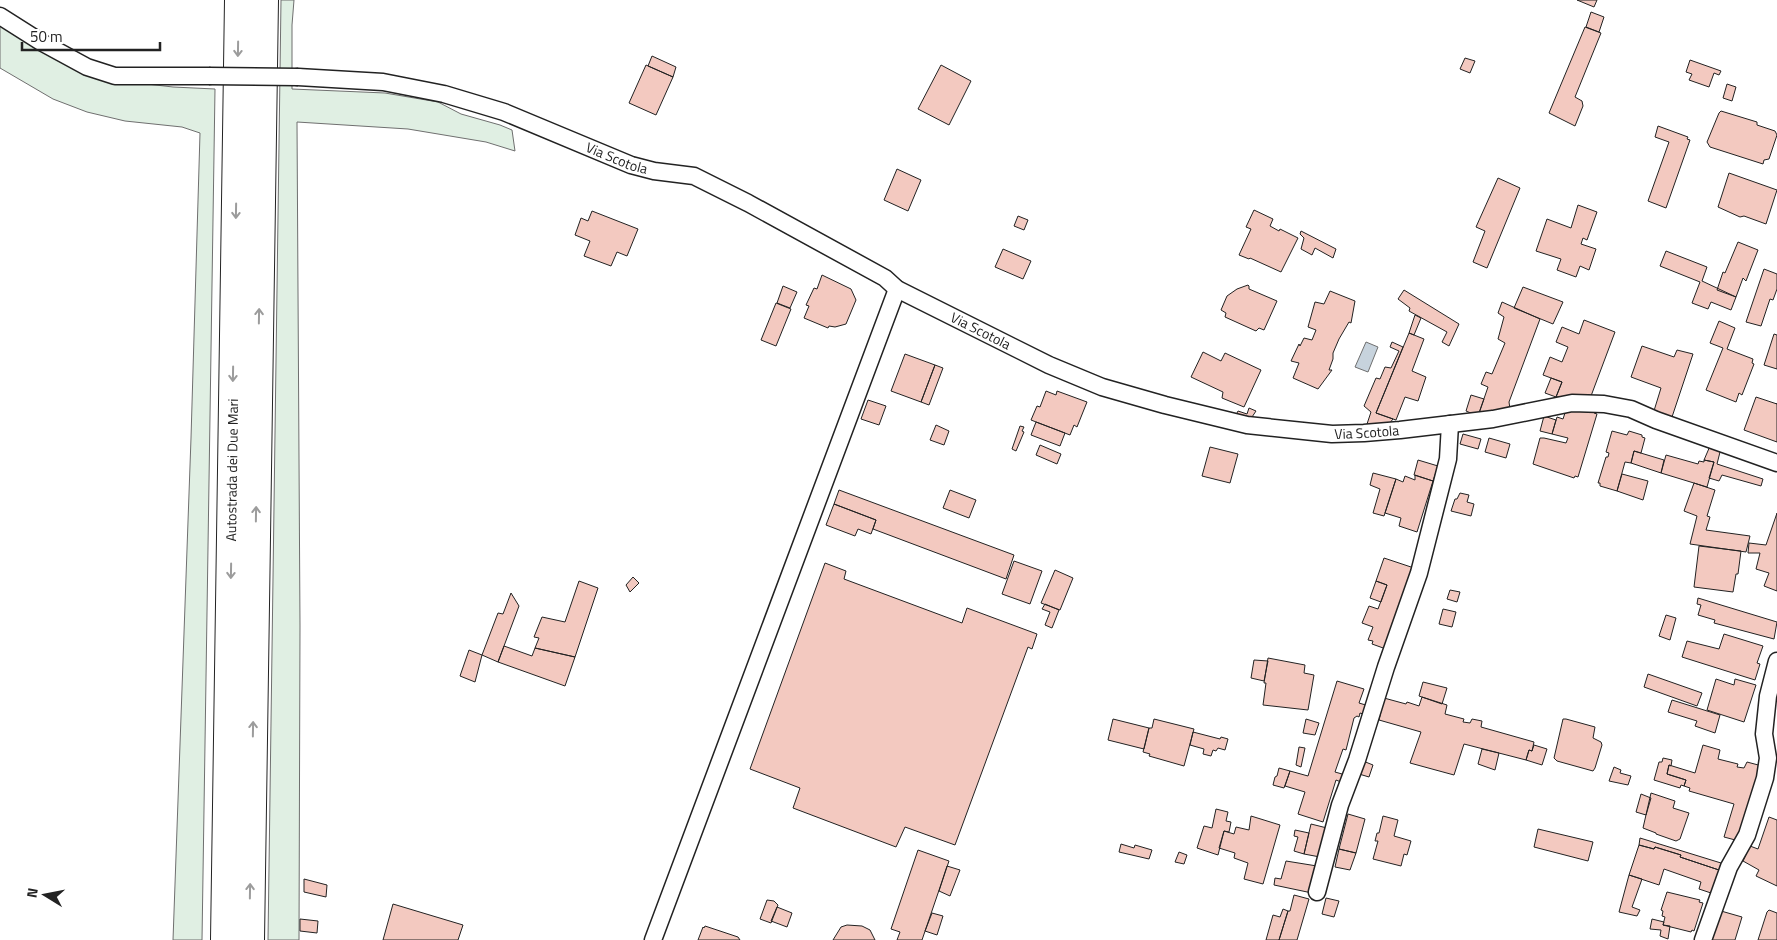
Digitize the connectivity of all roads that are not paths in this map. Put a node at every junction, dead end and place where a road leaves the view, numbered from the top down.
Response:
1 (239, 0) edge
2 (264, 0) edge
3 (0, 16) edge
4 (897, 289) junction
5 (1450, 424) junction
6 (1777, 463) edge
7 (1777, 661) edge
8 (1317, 892) dead end
9 (225, 940) edge
10 (250, 940) edge
11 (653, 940) edge
12 (1703, 940) edge

1 -> 9 highway, Autostrada dei Due Mari
10 -> 2 highway, Autostrada dei Due Mari
3 - 4 street, Via Scotola, bridge
4 - 5 street, Via Scotola
4 - 11 street
5 - 6 street, Via Scotola
5 - 8 street
7 - 12 street

